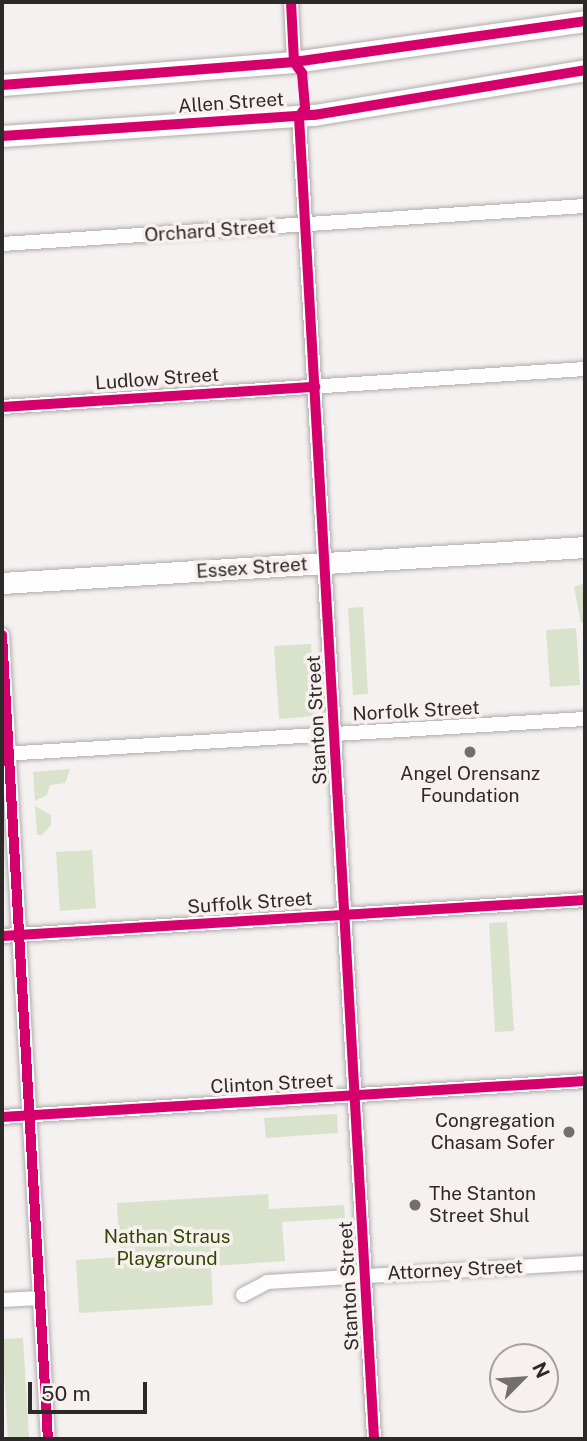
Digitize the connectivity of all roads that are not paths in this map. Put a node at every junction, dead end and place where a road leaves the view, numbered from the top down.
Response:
1 (291, 2) edge
2 (585, 21) edge
3 (294, 62) junction
4 (585, 70) edge
5 (2, 85) edge
6 (299, 117) junction
7 (2, 136) edge
8 (585, 206) edge
9 (306, 225) junction
10 (2, 244) edge
11 (585, 369) edge
12 (315, 387) junction
13 (2, 407) edge
14 (585, 547) edge
15 (326, 563) junction
16 (2, 583) edge
17 (2, 635) edge
18 (585, 719) edge
19 (335, 733) junction
20 (5, 754) edge
21 (585, 900) edge
22 (346, 914) junction
23 (19, 935) junction
24 (2, 936) edge
25 (585, 1081) edge
26 (356, 1097) junction
27 (29, 1115) junction
28 (2, 1117) edge
29 (585, 1262) edge
30 (366, 1275) junction
31 (243, 1295) dead end
32 (40, 1298) junction
33 (2, 1300) edge
34 (48, 1439) edge
35 (374, 1439) edge

1 - 3 street
2 - 3 main road, Allen Street
3 - 5 main road, Allen Street
4 - 6 main road, Allen Street
6 - 7 main road, Allen Street
6 - 9 street, Stanton Street
8 - 9 street, Orchard Street
9 - 10 street, Orchard Street
9 - 12 street, Stanton Street
11 - 12 street, Ludlow Street
12 - 13 street, Ludlow Street
12 - 15 street, Stanton Street
14 - 15 main road, Essex Street
15 - 16 main road, Essex Street
15 - 19 street, Stanton Street
17 - 20 street
18 - 19 street, Norfolk Street
19 - 20 street, Norfolk Street
19 - 22 street, Stanton Street
20 - 23 street
21 - 22 street, Suffolk Street
22 - 23 street, Suffolk Street
22 - 26 street, Stanton Street
23 - 24 street, Suffolk Street
23 - 27 street
25 - 26 street, Clinton Street
26 - 27 street, Clinton Street
26 - 30 street, Stanton Street
27 - 28 street, Clinton Street
27 - 32 street
29 - 30 street, Attorney Street
30 - 31 street, Attorney Street
30 - 35 street, Stanton Street
32 - 33 street
32 - 34 street

